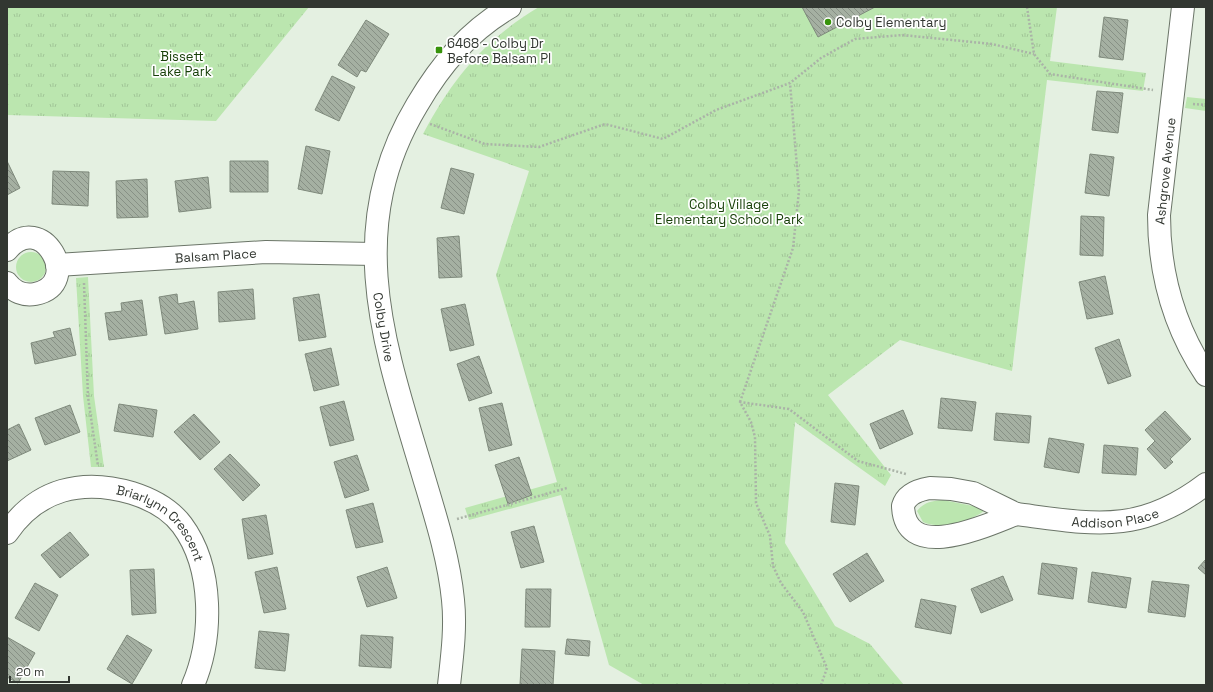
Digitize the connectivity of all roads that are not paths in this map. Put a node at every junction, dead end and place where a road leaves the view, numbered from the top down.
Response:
1 (510, 7) edge
2 (1183, 7) edge
3 (7, 250) edge
4 (375, 254) junction
5 (58, 265) junction
6 (7, 283) edge
7 (1206, 374) edge
8 (1206, 484) edge
9 (1016, 514) dead end
10 (7, 533) edge
11 (193, 685) edge
12 (449, 685) edge

1 - 4 street, Colby Drive
2 - 7 street, Ashgrove Avenue
3 - 5 street
4 - 5 street, Balsam Place
4 - 12 street, Colby Drive
5 - 6 street
8 - 9 street, Addison Place
10 - 11 street, Briarlynn Crescent

